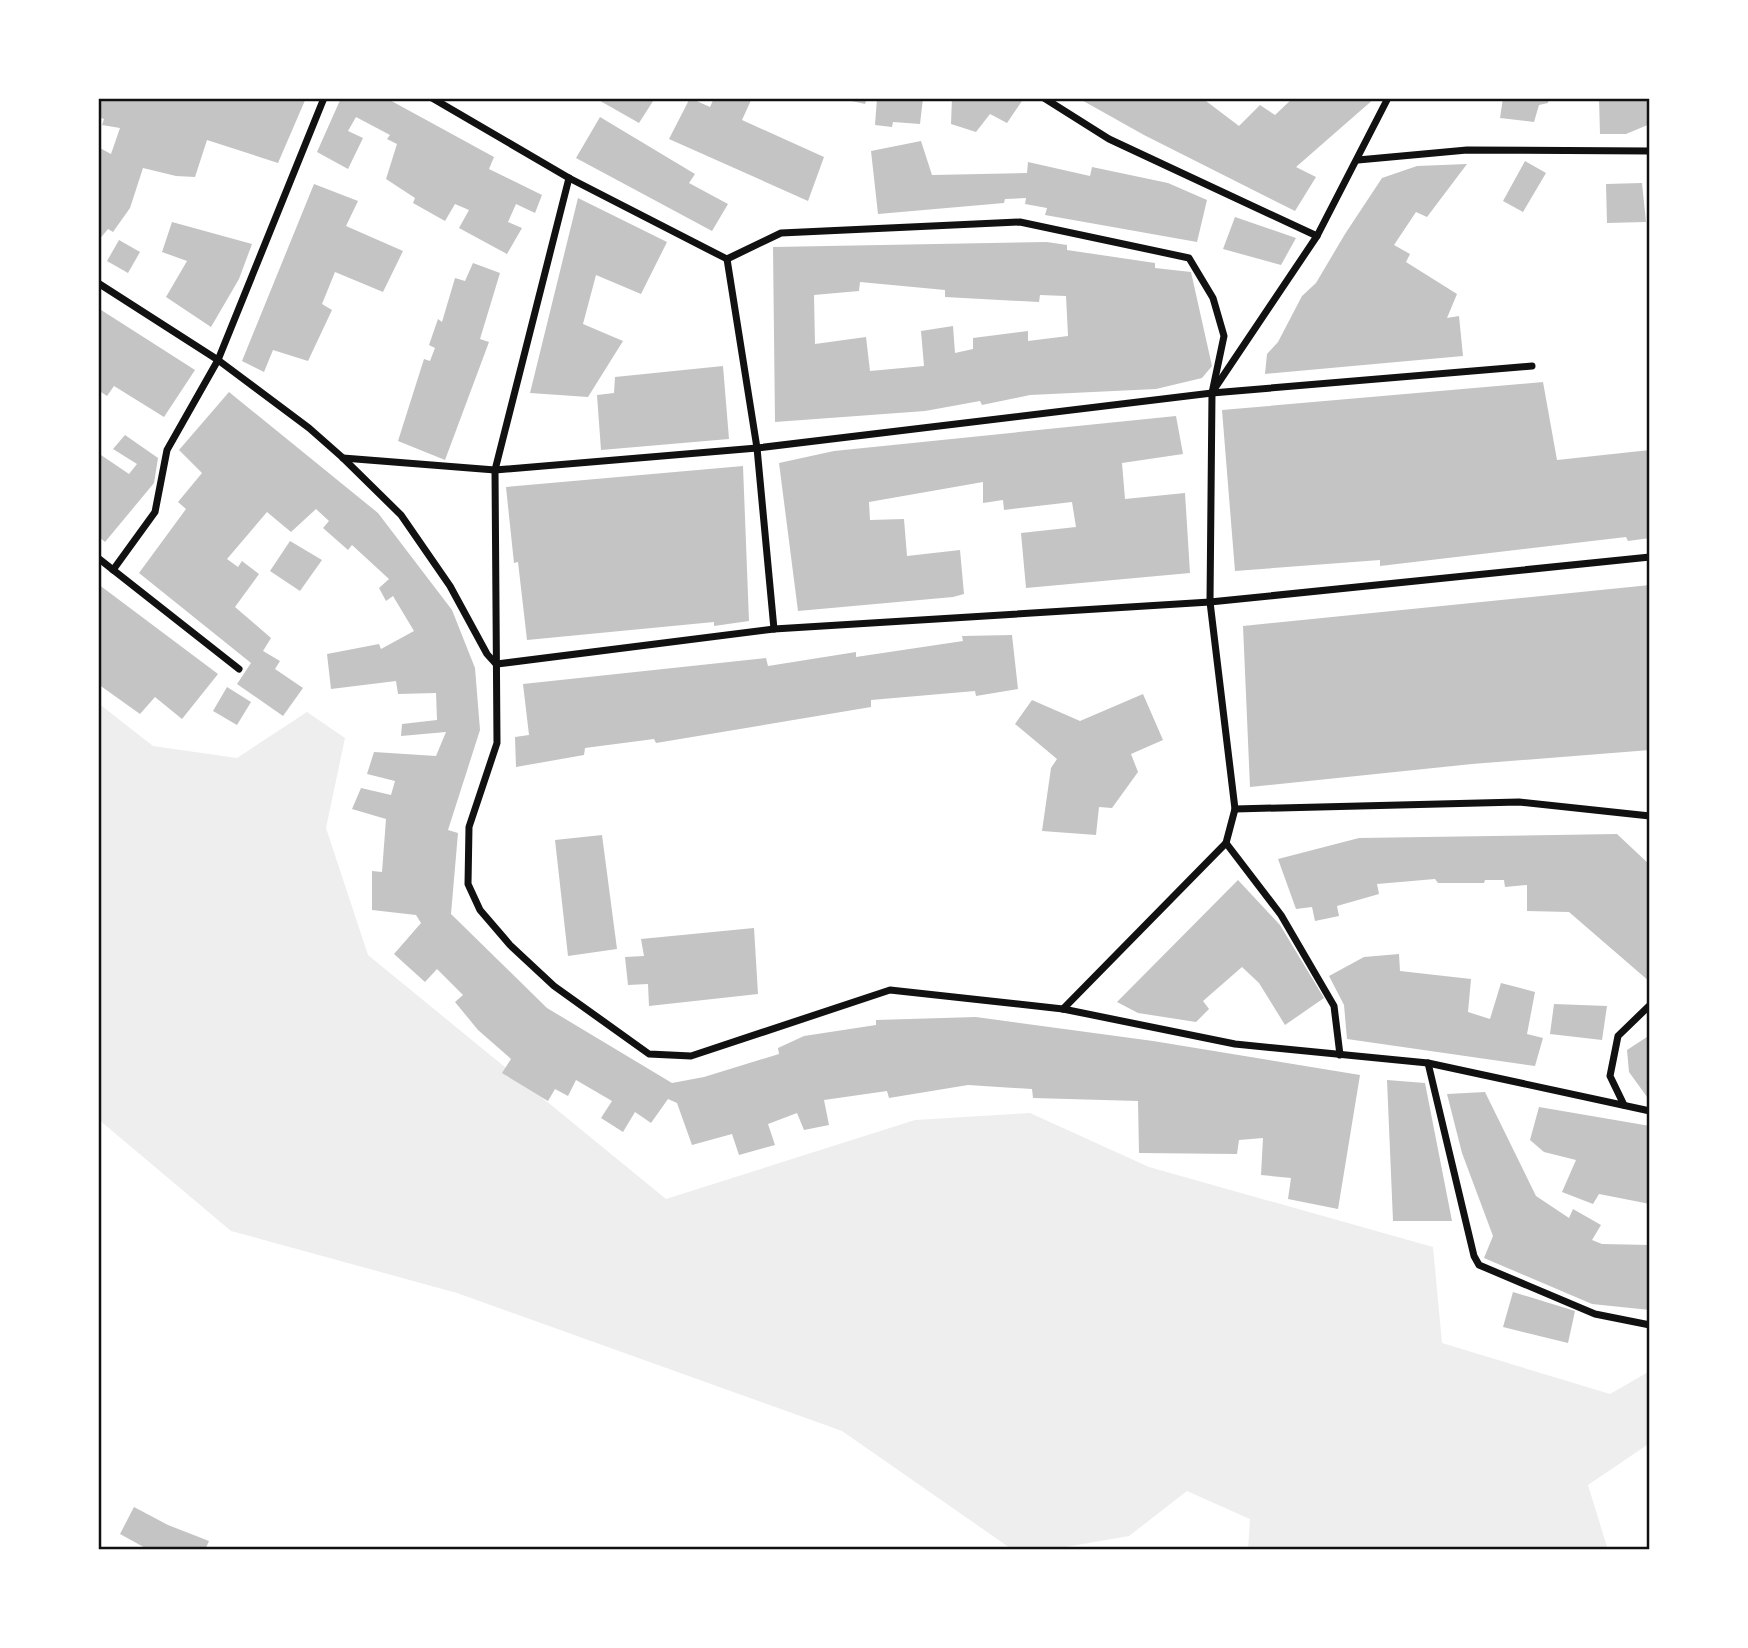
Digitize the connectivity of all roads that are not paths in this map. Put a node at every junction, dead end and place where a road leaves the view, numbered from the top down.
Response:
1 (324, 98) edge
2 (432, 98) edge
3 (1044, 98) edge
4 (1388, 98) edge
5 (1650, 151) edge
6 (1358, 159) junction
7 (569, 178) junction
8 (1317, 236) junction
9 (727, 259) junction
10 (98, 283) edge
11 (218, 360) junction
12 (1532, 366) dead end
13 (1212, 393) junction
14 (757, 448) junction
15 (343, 458) junction
16 (495, 470) junction
17 (1650, 557) edge
18 (98, 558) edge
19 (113, 570) junction
20 (1210, 602) junction
21 (774, 629) junction
22 (497, 664) junction
23 (239, 668) dead end
24 (1235, 809) junction
25 (1650, 816) edge
26 (1226, 843) junction
27 (1650, 1005) edge
28 (1063, 1009) junction
29 (1340, 1055) junction
30 (1428, 1063) junction
31 (1624, 1105) junction
32 (1650, 1111) edge
33 (1650, 1325) edge

1 - 11 street
2 - 7 street
3 - 8 street
4 - 6 street
5 - 6 street
6 - 8 street
7 - 9 street
7 - 16 street
8 - 13 street
9 - 13 street
9 - 14 street
10 - 11 street
11 - 15 street
11 - 19 street
12 - 13 street
13 - 14 street
13 - 20 street
14 - 16 street
14 - 21 street
15 - 16 street
15 - 22 street
16 - 22 street
17 - 20 street
18 - 19 street
19 - 23 street
20 - 21 street
20 - 24 street
21 - 22 street
22 - 28 street
24 - 25 street
24 - 26 street
26 - 28 street
26 - 29 street
27 - 31 street
28 - 29 street
29 - 30 street
30 - 31 street
30 - 33 street
31 - 32 street

